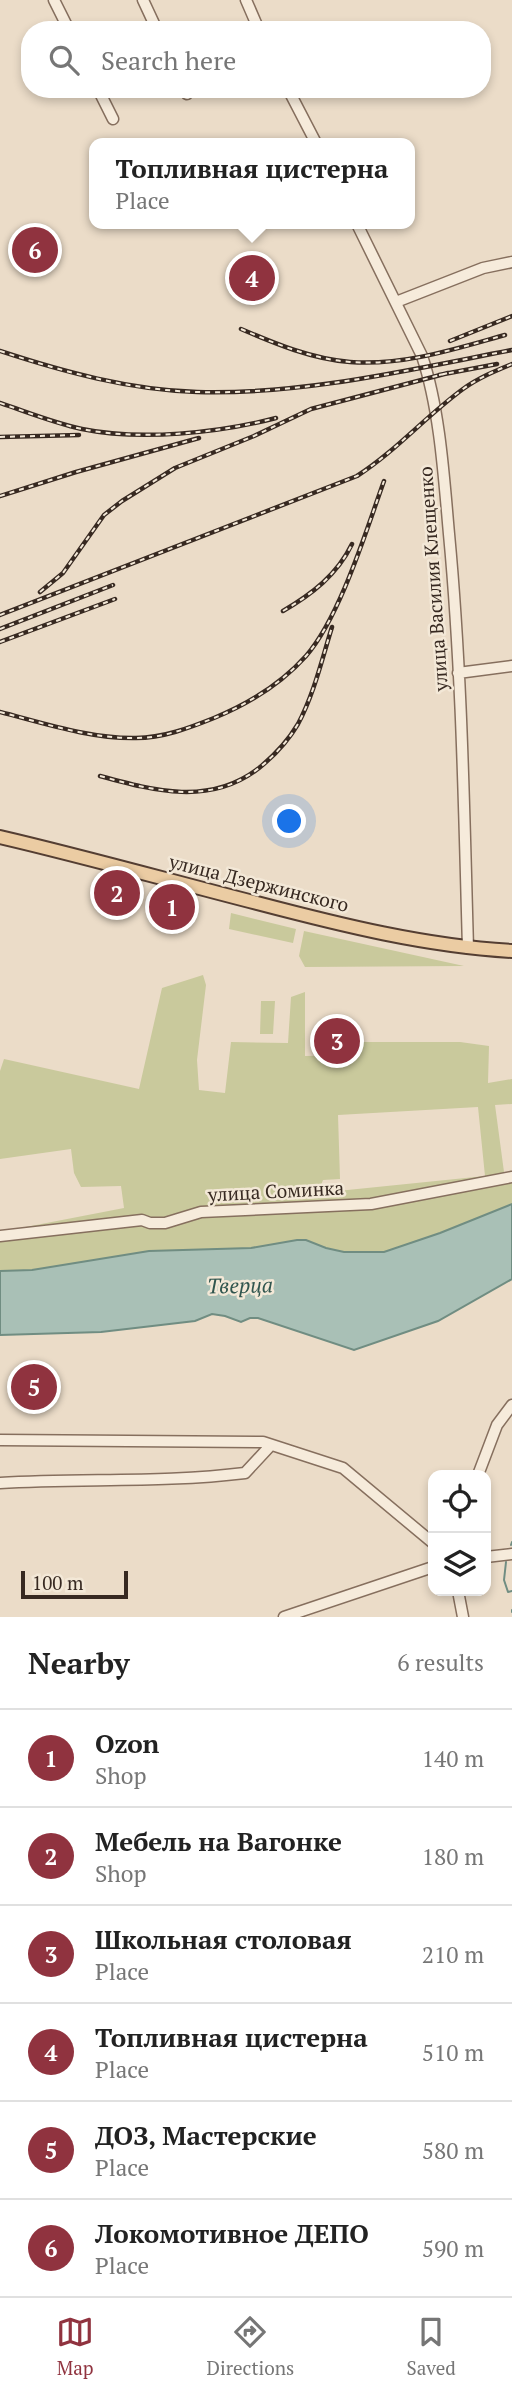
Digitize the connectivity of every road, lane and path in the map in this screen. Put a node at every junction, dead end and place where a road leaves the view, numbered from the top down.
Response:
1 (54, 0) edge
2 (143, 0) edge
3 (246, 0) edge
4 (64, 21) edge
5 (153, 21) edge
6 (255, 21) edge
7 (102, 98) edge
8 (293, 98) edge
9 (113, 119) dead end
10 (313, 138) edge
11 (360, 229) edge
12 (512, 262) edge
13 (396, 302) junction
14 (512, 667) edge
15 (458, 673) junction
16 (0, 837) edge
17 (468, 948) junction
18 (512, 951) edge
19 (512, 1177) edge
20 (0, 1236) edge
21 (512, 1405) edge
22 (0, 1440) edge
23 (270, 1446) junction
24 (480, 1470) edge
25 (0, 1483) edge
26 (428, 1539) edge
27 (512, 1554) edge
28 (491, 1556) edge
29 (428, 1569) edge
30 (459, 1596) edge
31 (284, 1617) edge
32 (463, 1617) edge

1 - 4 street
2 - 5 street
3 - 6 street
7 - 9 street
8 - 10 street
11 - 13 street, улица Василия Клещенко
12 - 13 street
13 - 15 street, улица Василия Клещенко
14 - 15 street
15 - 17 street, улица Василия Клещенко
16 - 17 main road, улица Дзержинского
17 - 18 main road, улица Дзержинского
19 - 20 street, улица Соминка
21 - 24 street
22 - 23 street
23 - 25 street
23 - 26 street
27 - 28 street
29 - 31 street
30 - 32 street

